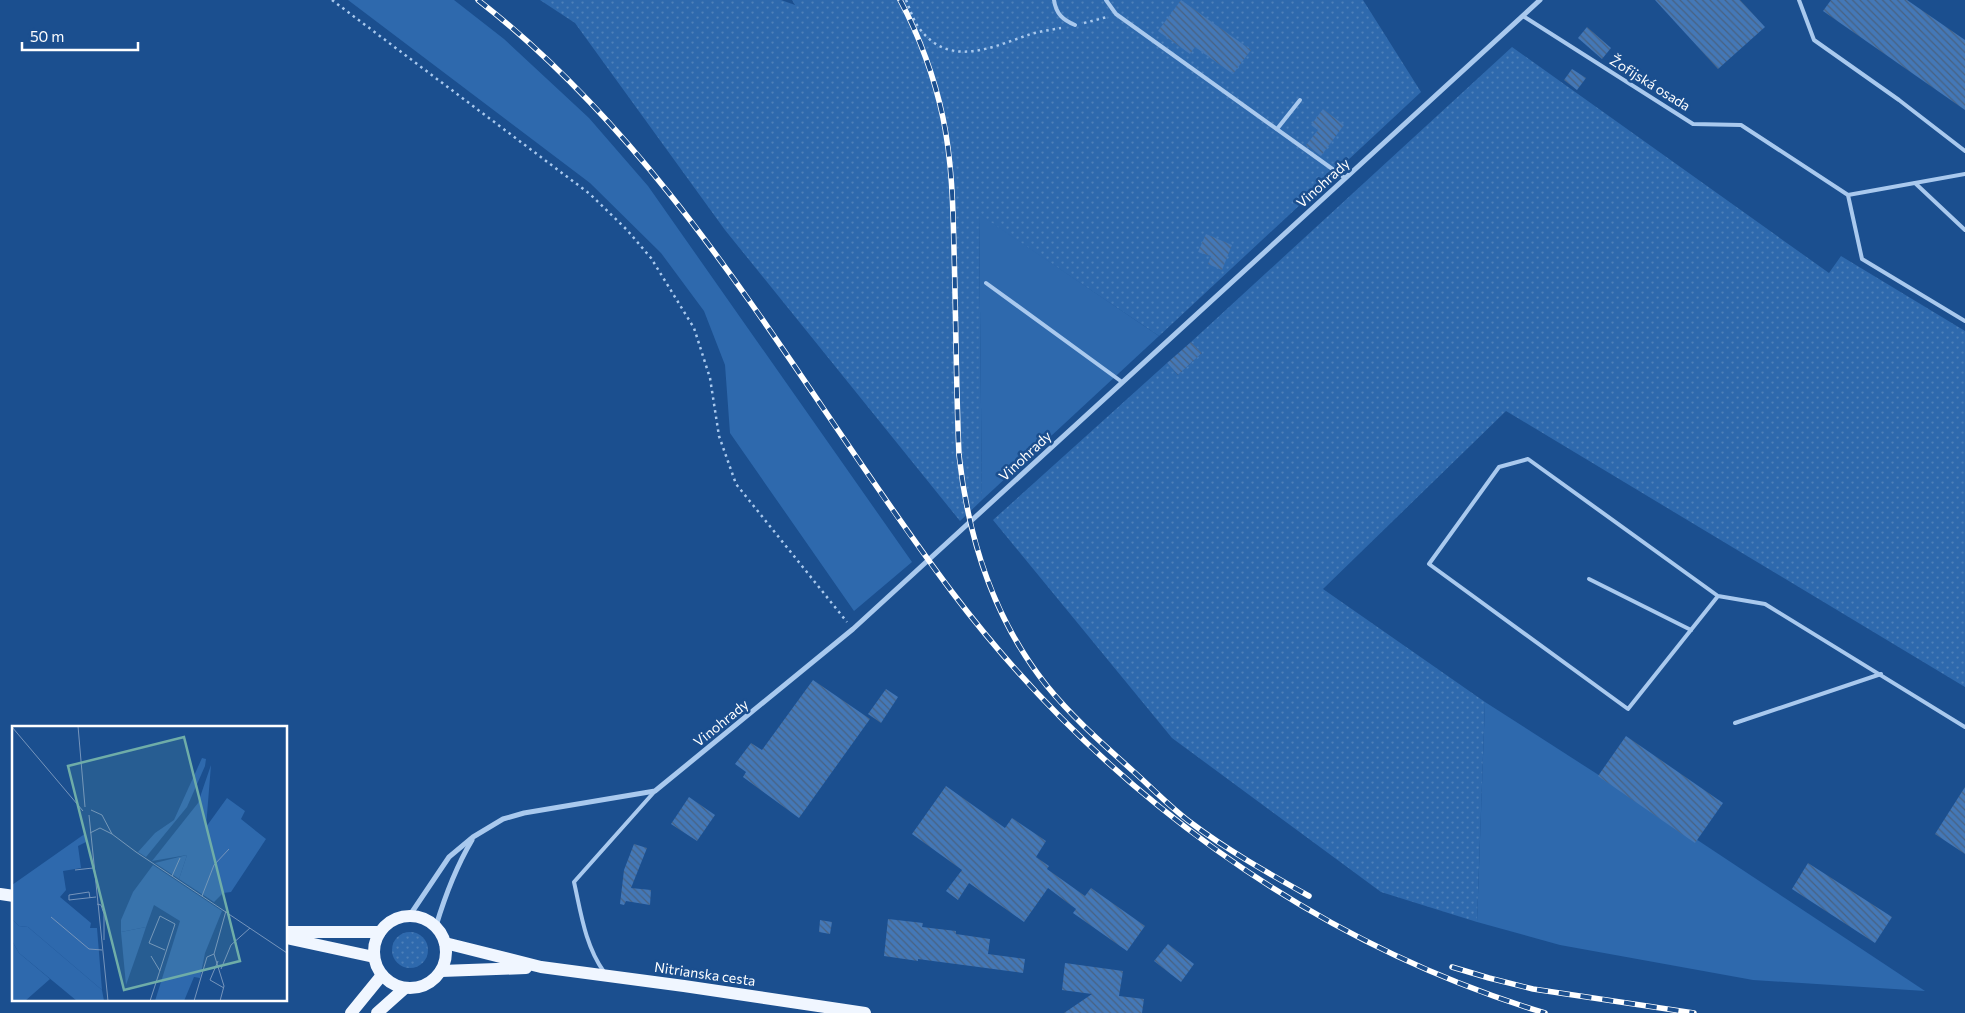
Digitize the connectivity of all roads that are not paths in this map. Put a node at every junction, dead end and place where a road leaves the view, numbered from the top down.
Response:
1 (1054, 0) edge
2 (1106, 0) edge
3 (1540, 0) edge
4 (1799, 0) edge
5 (1523, 16) junction
6 (1076, 25) road end
7 (1300, 100) dead end
8 (1277, 130) junction
9 (1965, 151) edge
10 (1965, 174) edge
11 (1345, 178) junction
12 (1915, 183) junction
13 (1848, 195) junction
14 (1965, 230) edge
15 (986, 283) dead end
16 (1965, 321) edge
17 (1122, 382) junction
18 (1589, 579) dead end
19 (1718, 596) junction
20 (1690, 630) junction
21 (1881, 674) junction
22 (1735, 723) dead end
23 (1965, 727) edge
24 (655, 791) junction
25 (473, 837) junction
26 (410, 915) junction
27 (436, 926) junction
28 (288, 932) edge
29 (380, 932) junction
30 (288, 938) edge
31 (445, 943) junction
32 (374, 957) junction
33 (541, 967) junction
34 (441, 971) junction
35 (382, 974) junction
36 (606, 975) junction
37 (404, 988) junction
38 (351, 1013) edge
39 (377, 1013) edge
40 (864, 1013) edge

1 - 6 lane
2 - 8 lane
3 - 5 street, Vinohrady
4 - 9 lane
5 - 11 street, Vinohrady
5 - 13 lane, Žofijská osada
7 - 8 lane
8 - 11 lane
10 - 12 lane
11 - 17 street, Vinohrady
12 - 13 lane
12 - 14 lane
13 - 16 lane
15 - 17 lane
17 - 24 street, Vinohrady
18 - 20 lane
19 - 20 lane
19 - 20 lane
19 - 21 lane
21 - 22 lane
21 - 23 lane
24 - 25 street, Vinohrady
24 - 36 lane
25 - 26 street, Vinohrady
25 - 27 street, Vinohrady
26 - 27 main road
26 - 29 main road
27 - 31 main road
28 - 29 main road
29 - 32 main road
30 - 32 main road
31 - 33 main road, Nitrianska cesta
31 - 34 main road
32 - 35 main road
33 - 34 main road, Nitrianska cesta
33 - 36 main road, Nitrianska cesta
34 - 37 main road
35 - 37 main road
35 - 38 main road
36 - 40 main road, Nitrianska cesta
37 - 39 main road

